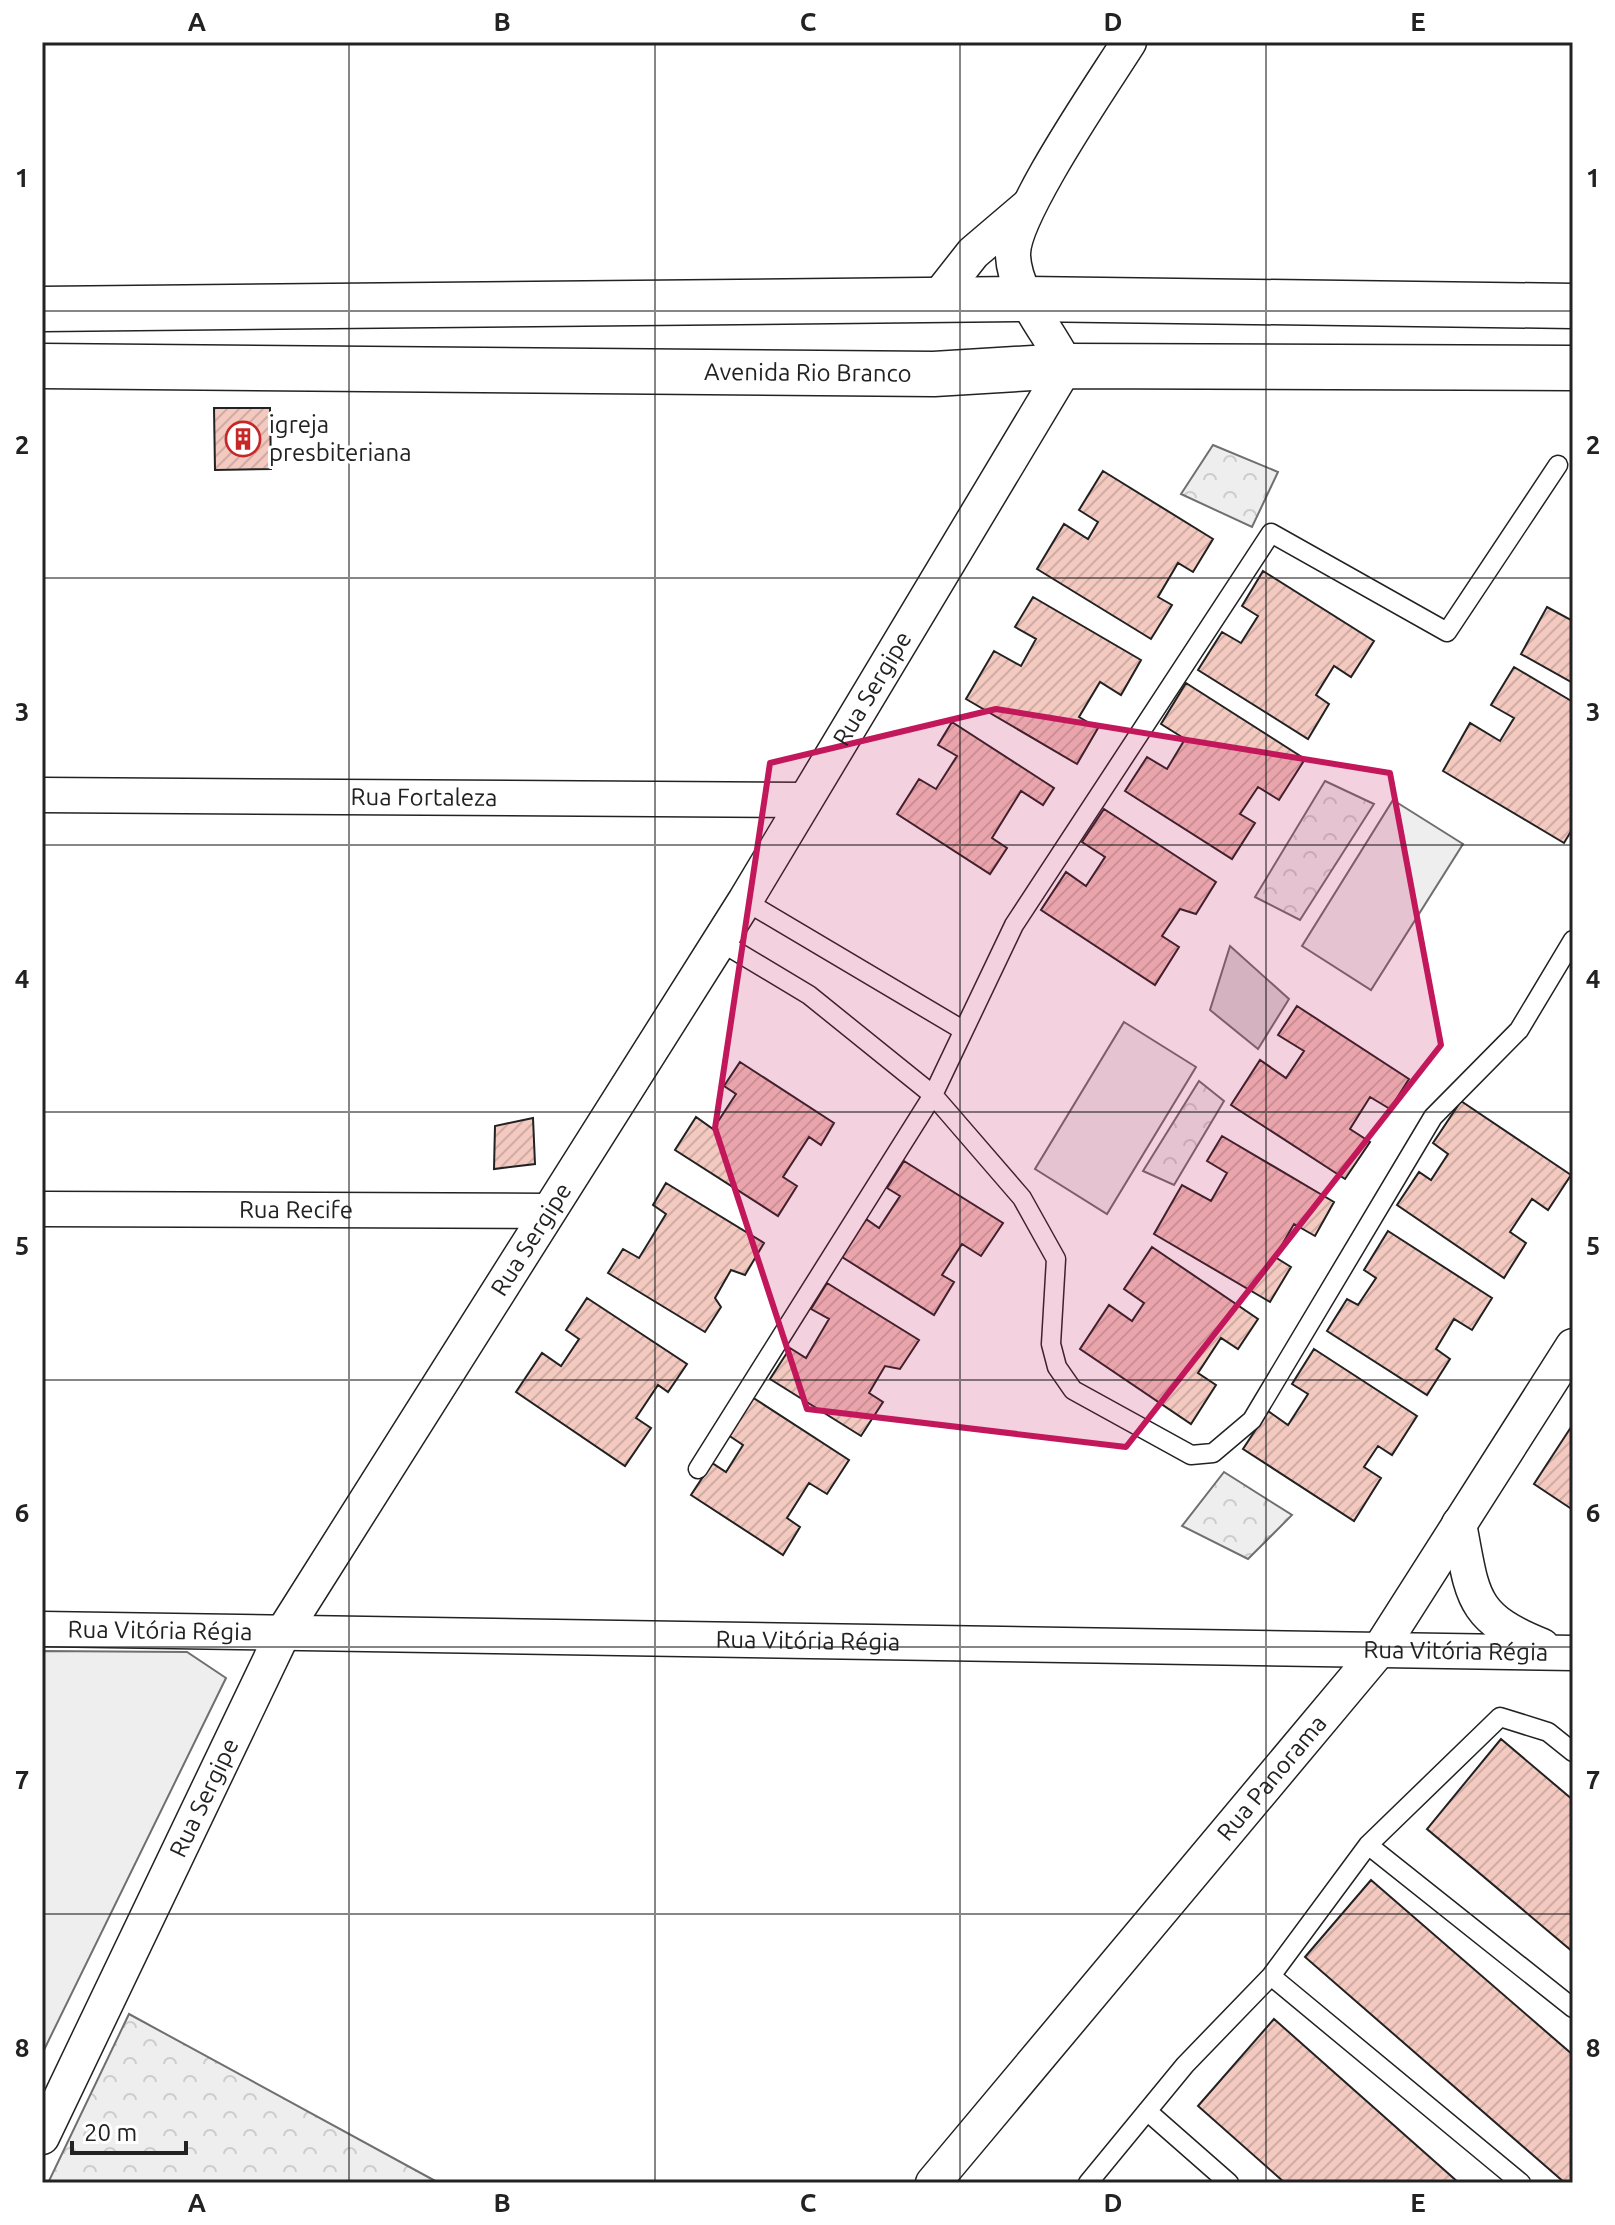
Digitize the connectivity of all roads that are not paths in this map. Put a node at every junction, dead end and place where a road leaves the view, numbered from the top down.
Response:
1 (1129, 42) edge
2 (1027, 207) junction
3 (1026, 299) junction
4 (936, 300) junction
5 (1573, 306) edge
6 (42, 309) edge
7 (42, 366) edge
8 (1066, 366) junction
9 (1573, 368) edge
10 (1558, 465) dead end
11 (42, 795) edge
12 (805, 800) junction
13 (745, 901) junction
14 (1573, 940) edge
15 (719, 941) junction
16 (961, 1029) junction
17 (933, 1095) junction
18 (42, 1209) edge
19 (548, 1211) junction
20 (1573, 1346) edge
21 (698, 1469) dead end
22 (1459, 1524) junction
23 (42, 1629) edge
24 (284, 1631) junction
25 (1380, 1649) junction
26 (1565, 1653) edge
27 (1573, 1752) edge
28 (1368, 1845) junction
29 (1271, 1976) junction
30 (1573, 2008) edge
31 (1147, 2111) junction
32 (42, 2137) edge
33 (933, 2183) edge
34 (1088, 2183) edge
35 (1229, 2183) edge
36 (1521, 2183) edge

1 - 2 street
2 - 3 street
2 - 4 street
3 - 4 street
3 - 5 street
3 - 8 street
4 - 6 street
7 - 8 street, Avenida Rio Branco
8 - 9 street, Avenida Rio Branco
8 - 12 street, Rua Sergipe
10 - 16 lane
11 - 12 street, Rua Fortaleza
12 - 13 street, Rua Sergipe
13 - 15 street, Rua Sergipe
13 - 16 lane
14 - 17 lane
15 - 17 lane
15 - 19 street, Rua Sergipe
16 - 17 lane
17 - 21 lane
18 - 19 street, Rua Recife
19 - 24 street, Rua Sergipe
20 - 22 street, Rua Panorama
22 - 25 street, Rua Panorama
22 - 26 street
23 - 24 street, Rua Vitória Régia
24 - 25 street, Rua Vitória Régia
24 - 32 street, Rua Sergipe
25 - 26 street, Rua Vitória Régia
25 - 33 street, Rua Panorama
27 - 28 lane
28 - 29 lane
28 - 30 lane
29 - 31 lane
29 - 36 lane
31 - 34 lane
31 - 35 lane

